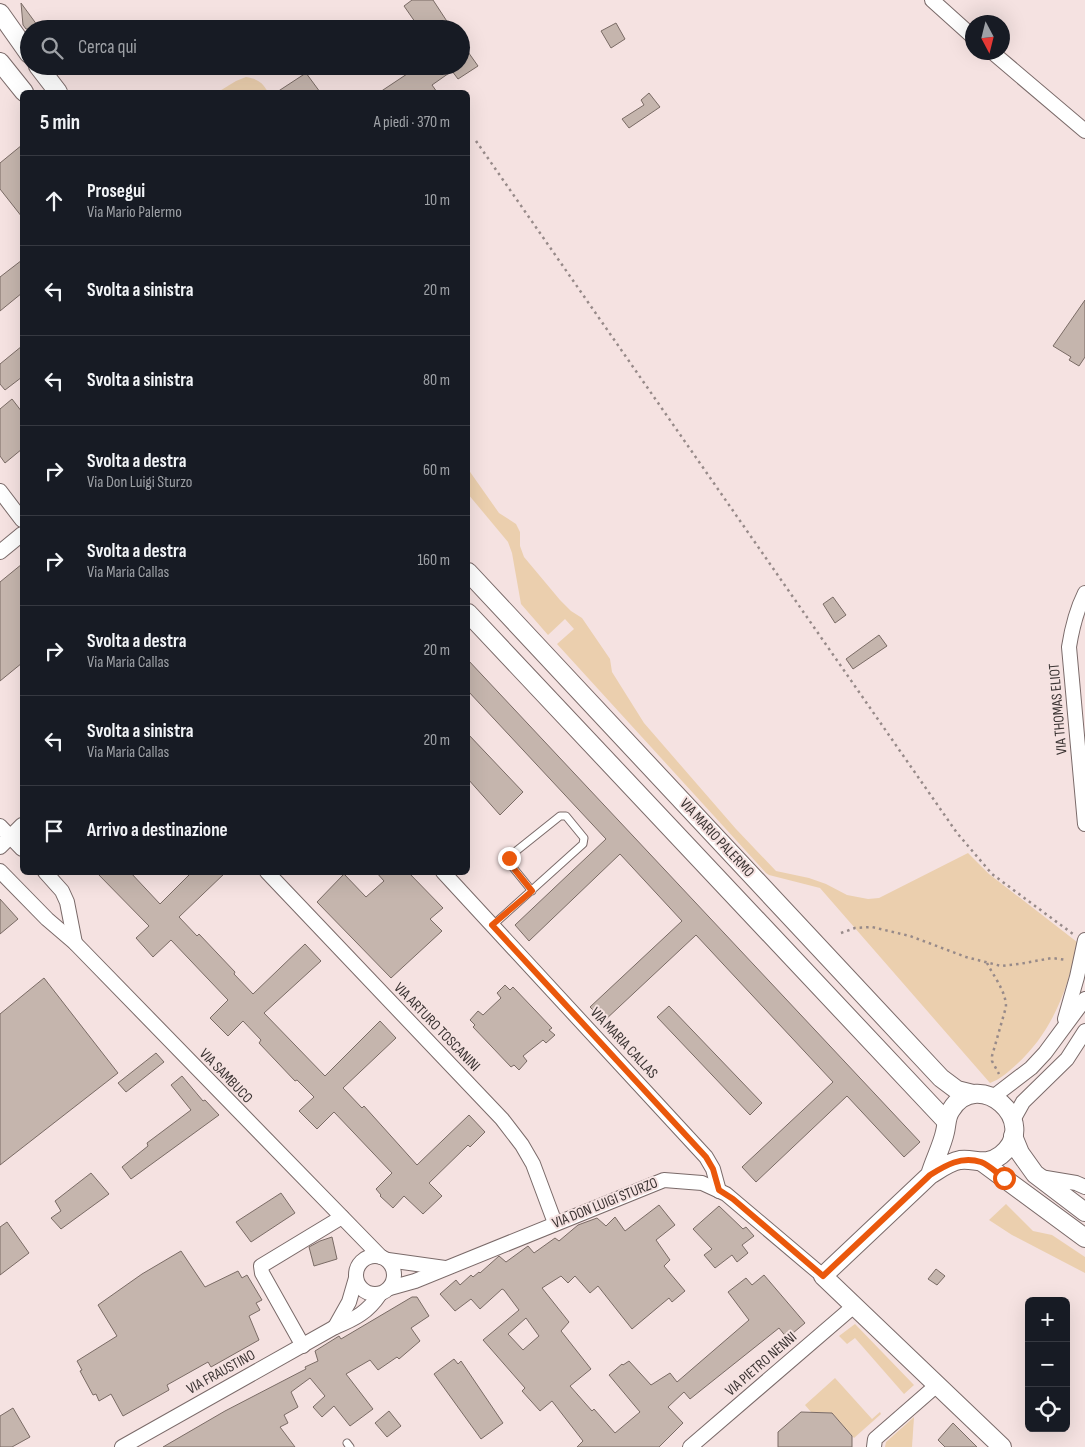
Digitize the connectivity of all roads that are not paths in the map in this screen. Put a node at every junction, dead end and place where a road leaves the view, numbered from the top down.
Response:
1 (932, 0) edge
2 (0, 13) edge
3 (965, 30) edge
4 (20, 41) edge
5 (1001, 60) edge
6 (0, 62) edge
7 (45, 75) edge
8 (22, 90) edge
9 (56, 90) edge
10 (1085, 131) edge
11 (0, 491) edge
12 (20, 517) edge
13 (20, 536) edge
14 (0, 552) edge
15 (470, 574) edge
16 (1085, 593) edge
17 (470, 615) edge
18 (1085, 824) edge
19 (0, 826) edge
20 (20, 827) edge
21 (10, 837) junction
22 (0, 847) edge
23 (20, 848) edge
24 (0, 871) edge
25 (48, 875) edge
26 (270, 875) edge
27 (446, 875) edge
28 (532, 891) junction
29 (492, 925) junction
30 (1085, 941) edge
31 (75, 943) junction
32 (1085, 999) edge
33 (1062, 1030) junction
34 (1085, 1031) edge
35 (973, 1094) junction
36 (993, 1097) junction
37 (946, 1126) junction
38 (1013, 1128) junction
39 (976, 1162) junction
40 (930, 1175) junction
41 (1040, 1177) junction
42 (1085, 1187) edge
43 (719, 1190) junction
44 (1085, 1212) edge
45 (342, 1217) junction
46 (555, 1223) junction
47 (356, 1230) junction
48 (1085, 1238) edge
49 (385, 1259) junction
50 (446, 1268) junction
51 (357, 1272) junction
52 (823, 1276) junction
53 (385, 1291) junction
54 (854, 1306) junction
55 (335, 1327) junction
56 (303, 1346) junction
57 (937, 1386) junction
58 (122, 1447) edge
59 (690, 1447) edge
60 (874, 1447) edge
61 (1002, 1447) edge

1 - 3 street
2 - 4 street
5 - 10 street
6 - 8 street
7 - 9 street
11 - 12 street
13 - 14 street
15 - 35 street, VIA MARIO PALERMO
16 - 18 street, VIA THOMAS ELIOT
17 - 37 street, VIA MARIO PALERMO
19 - 21 street
20 - 21 street
21 - 22 street
21 - 23 street
24 - 31 street, VIA SAMBUCO
25 - 31 street
26 - 46 street, VIA ARTURO TOSCANINI
27 - 29 street, VIA MARIA CALLAS
28 - 28 lane
28 - 29 lane
29 - 43 street, VIA MARIA CALLAS
30 - 33 street
31 - 45 street, VIA SAMBUCO
32 - 33 street
33 - 36 street
34 - 38 street
35 - 36 street
35 - 37 street
36 - 38 street
37 - 39 street
37 - 40 street
38 - 39 street
38 - 41 street
39 - 40 street
39 - 48 street
40 - 52 street
41 - 42 street
41 - 44 street
43 - 46 street, VIA DON LUIGI STURZO
43 - 52 street, VIA DON LUIGI STURZO
45 - 47 street, VIA SAMBUCO
45 - 56 street
46 - 50 street, VIA DON LUIGI STURZO
47 - 49 street, VIA SAMBUCO
47 - 51 street
49 - 50 street
49 - 51 street
49 - 53 street
50 - 53 street, VIA DON LUIGI STURZO
51 - 53 street
51 - 55 street
52 - 54 street, VIA DON LUIGI STURZO
53 - 55 street, VIA FRAUSTINO
54 - 57 street, VIA DON LUIGI STURZO
54 - 59 street, VIA PIETRO NENNI
55 - 56 street, VIA FRAUSTINO
56 - 58 street, VIA FRAUSTINO
57 - 60 street
57 - 61 street, VIA DON LUIGI STURZO

